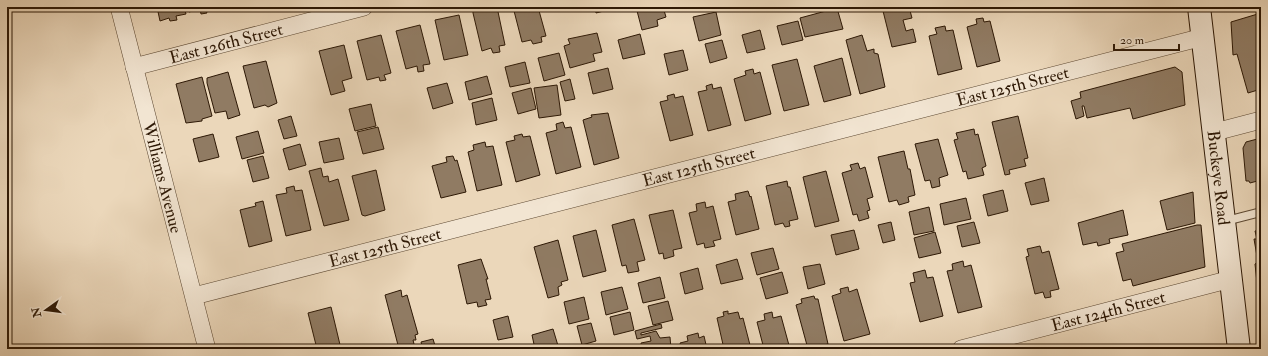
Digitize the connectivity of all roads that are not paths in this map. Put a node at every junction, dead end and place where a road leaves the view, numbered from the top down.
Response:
1 (119, 7) edge
2 (364, 7) edge
3 (1200, 7) edge
4 (1203, 37) junction
5 (134, 67) junction
6 (1261, 120) edge
7 (1215, 132) junction
8 (1261, 212) edge
9 (1225, 221) junction
10 (1231, 279) junction
11 (194, 296) junction
12 (207, 349) edge
13 (961, 349) edge
14 (1239, 349) edge

1 - 5 street, Williams Avenue
2 - 5 street, East 126th Street
3 - 4 street, Buckeye Road
4 - 7 street, Buckeye Road
4 - 11 street, East 125th Street
5 - 11 street, Williams Avenue
6 - 7 street
7 - 9 street, Buckeye Road
8 - 9 lane
9 - 10 street, Buckeye Road
10 - 13 street, East 124th Street
10 - 14 street, Buckeye Road
11 - 12 street, Williams Avenue

